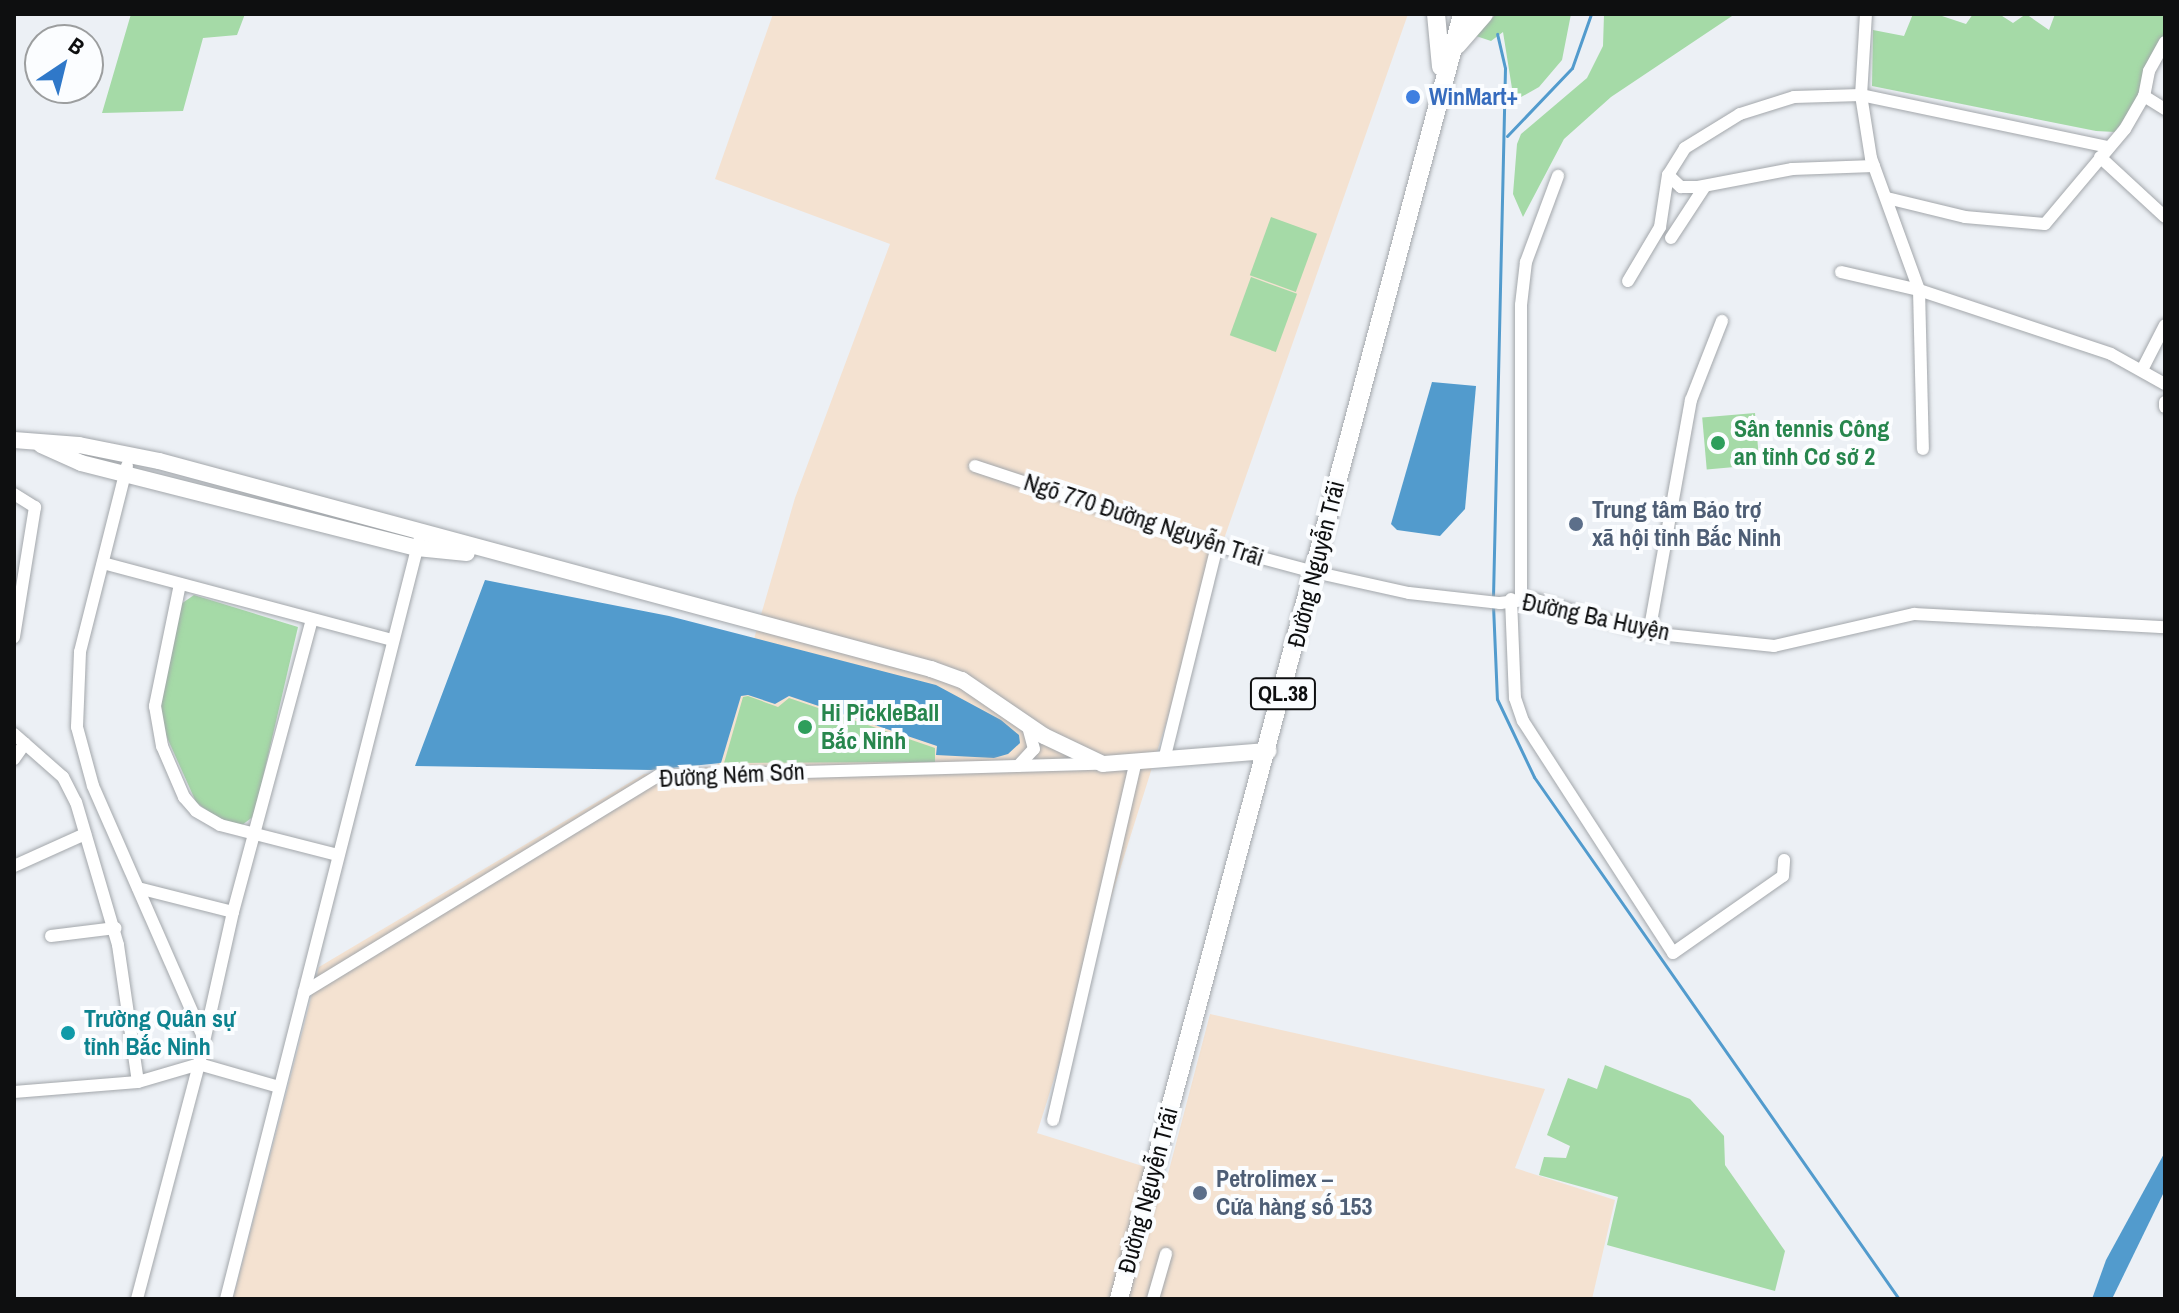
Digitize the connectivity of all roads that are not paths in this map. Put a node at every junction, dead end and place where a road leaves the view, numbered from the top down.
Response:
1 (1436, 14) edge
2 (1462, 14) edge
3 (1484, 14) edge
4 (1866, 14) edge
5 (2165, 42) edge
6 (1453, 50) junction
7 (1442, 88) junction
8 (1861, 95) junction
9 (2144, 96) junction
10 (2165, 109) edge
11 (2104, 152) junction
12 (1874, 166) junction
13 (1668, 175) junction
14 (1558, 176) dead end
15 (1705, 186) junction
16 (1887, 198) junction
17 (2165, 217) edge
18 (1671, 238) dead end
19 (1841, 272) dead end
20 (1628, 281) dead end
21 (1919, 290) junction
22 (1722, 321) dead end
23 (2165, 325) edge
24 (2143, 368) junction
25 (2165, 384) edge
26 (22, 440) edge
27 (1923, 449) dead end
28 (129, 455) junction
29 (975, 466) dead end
30 (125, 474) junction
31 (277, 492) junction
32 (14, 494) edge
33 (272, 512) junction
34 (422, 530) junction
35 (1217, 546) junction
36 (417, 548) junction
37 (496, 555) junction
38 (103, 563) junction
39 (1314, 572) junction
40 (180, 584) junction
41 (1512, 600) junction
42 (312, 619) junction
43 (2165, 627) edge
44 (1649, 633) junction
45 (14, 637) edge
46 (392, 640) junction
47 (1027, 724) junction
48 (14, 734) edge
49 (25, 743) junction
50 (1268, 751) junction
51 (14, 759) edge
52 (1164, 760) junction
53 (1136, 761) junction
54 (1103, 764) junction
55 (1018, 766) junction
56 (85, 834) junction
57 (254, 834) junction
58 (338, 855) junction
59 (1784, 860) dead end
60 (14, 866) edge
61 (138, 888) junction
62 (233, 912) junction
63 (116, 928) dead end
64 (51, 936) dead end
65 (304, 992) junction
66 (203, 1036) junction
67 (199, 1064) junction
68 (138, 1082) junction
69 (279, 1087) junction
70 (14, 1092) edge
71 (1053, 1120) dead end
72 (1166, 1254) dead end
73 (137, 1299) edge
74 (226, 1299) edge
75 (1119, 1299) edge
76 (1153, 1299) edge

1 - 7 highway
2 - 6 highway, Đường Nguyễn Trãi / QL.38
3 - 6 highway
4 - 8 street
5 - 9 street
6 - 7 highway, Đường Nguyễn Trãi / QL.38
7 - 39 highway, Đường Nguyễn Trãi / QL.38
8 - 11 street
8 - 12 street
8 - 13 street
9 - 10 street
9 - 11 street
11 - 16 street
11 - 17 street
12 - 15 street
12 - 16 street
13 - 15 street
13 - 20 street
14 - 41 street
15 - 18 street
16 - 21 street
19 - 21 street
21 - 24 street
21 - 27 street
22 - 44 street
23 - 24 street
24 - 25 street
26 - 28 main road
26 - 30 main road
28 - 30 street
28 - 31 main road
29 - 35 street, Ngõ 770 Đường Nguyễn Trãi
30 - 33 main road
30 - 38 street
31 - 33 main road
31 - 34 main road
32 - 45 street
33 - 36 main road
34 - 36 street
34 - 37 main road
35 - 39 street, Ngõ 770 Đường Nguyễn Trãi
35 - 52 street
36 - 37 main road
36 - 46 street
37 - 47 main road
38 - 40 street
38 - 61 street
39 - 41 street, Đường Ba Huyện
39 - 50 highway, Đường Nguyễn Trãi / QL.38
40 - 42 street
40 - 57 street
41 - 44 street, Đường Ba Huyện
41 - 59 street
42 - 46 street
42 - 57 street
43 - 44 street, Đường Ba Huyện
46 - 58 street
47 - 54 main road
47 - 55 street
48 - 49 street
49 - 51 street
49 - 56 street
50 - 52 main road, Đường Ném Sơn
50 - 75 highway, Đường Nguyễn Trãi / QL.38
52 - 53 main road, Đường Ném Sơn
53 - 54 main road, Đường Ném Sơn
53 - 71 street
54 - 55 street, Đường Ném Sơn
55 - 65 street, Đường Ném Sơn
56 - 60 street
56 - 68 street
57 - 58 street
57 - 62 street
58 - 65 street
61 - 62 street
61 - 66 street
62 - 66 street
63 - 64 street
65 - 69 street
66 - 67 street
67 - 68 street
67 - 69 street
67 - 73 street
68 - 70 street
69 - 74 street
72 - 76 street

